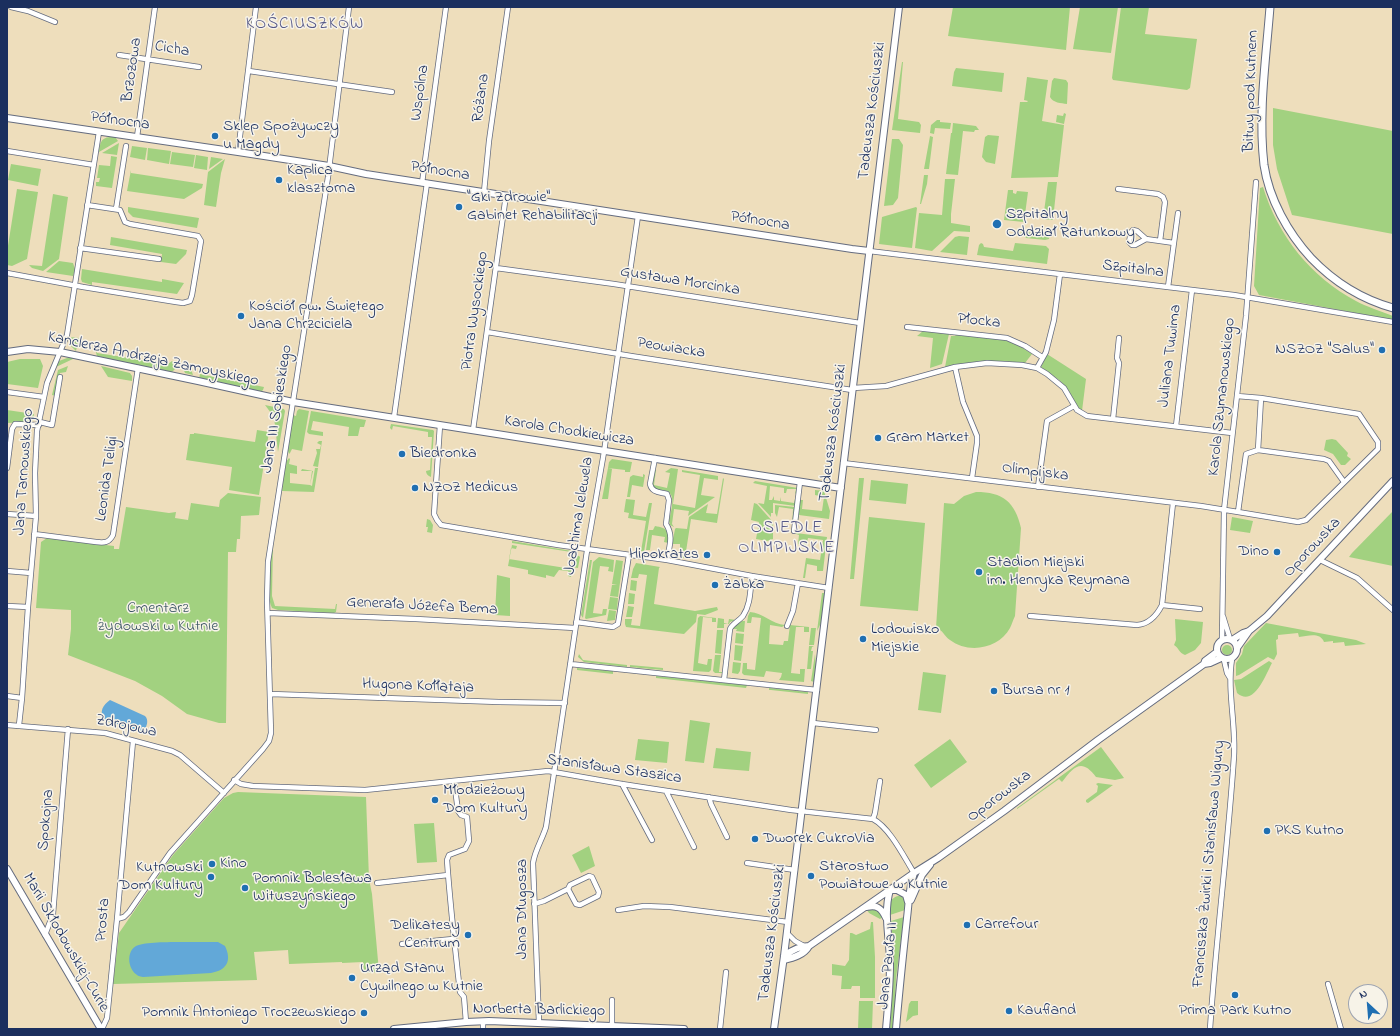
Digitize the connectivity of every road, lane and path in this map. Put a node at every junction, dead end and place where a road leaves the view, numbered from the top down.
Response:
1 (11, 7) edge
2 (154, 7) edge
3 (256, 7) edge
4 (349, 7) edge
5 (446, 7) edge
6 (508, 7) edge
7 (899, 7) edge
8 (1270, 7) edge
9 (55, 22) dead end
10 (118, 55) dead end
11 (148, 59) junction
12 (199, 67) dead end
13 (249, 71) junction
14 (340, 84) junction
15 (392, 92) dead end
16 (7, 118) edge
17 (99, 132) junction
18 (137, 137) junction
19 (126, 146) dead end
20 (7, 151) edge
21 (238, 152) junction
22 (94, 165) junction
23 (329, 166) junction
24 (1256, 182) dead end
25 (424, 183) junction
26 (1118, 189) dead end
27 (484, 192) junction
28 (506, 195) junction
29 (87, 205) junction
30 (116, 209) junction
31 (1178, 213) dead end
32 (638, 216) junction
33 (1146, 239) dead end
34 (1160, 241) junction
35 (1174, 243) junction
36 (80, 248) junction
37 (869, 251) junction
38 (159, 258) dead end
39 (496, 268) junction
40 (7, 273) edge
41 (1060, 274) junction
42 (75, 286) junction
43 (628, 287) junction
44 (1168, 287) junction
45 (1192, 290) junction
46 (1247, 298) junction
47 (1393, 308) edge
48 (1393, 322) edge
49 (860, 323) junction
50 (907, 327) dead end
51 (486, 332) junction
52 (1120, 338) dead end
53 (7, 352) edge
54 (60, 352) junction
55 (618, 354) junction
56 (1042, 357) junction
57 (955, 367) junction
58 (138, 368) junction
59 (1037, 368) junction
60 (60, 377) dead end
61 (852, 389) junction
62 (7, 392) edge
63 (1237, 396) junction
64 (44, 397) junction
65 (1261, 398) junction
66 (292, 402) junction
67 (1074, 406) junction
68 (394, 418) junction
69 (1113, 419) junction
70 (39, 424) junction
71 (440, 425) junction
72 (1176, 426) junction
73 (10, 429) edge
74 (473, 430) junction
75 (1232, 433) junction
76 (1258, 450) junction
77 (604, 452) junction
78 (655, 458) junction
79 (843, 462) junction
80 (7, 468) edge
81 (972, 478) junction
82 (1393, 481) edge
83 (800, 482) junction
84 (1344, 482) junction
85 (1038, 487) junction
86 (841, 488) junction
87 (1173, 503) junction
88 (1224, 510) junction
89 (1238, 512) junction
90 (7, 514) edge
91 (36, 516) junction
92 (794, 531) dead end
93 (34, 534) junction
94 (587, 549) junction
95 (629, 555) junction
96 (667, 560) junction
97 (1320, 560) junction
98 (7, 572) edge
99 (31, 573) junction
100 (752, 576) junction
101 (798, 583) junction
102 (829, 588) junction
103 (1162, 604) junction
104 (7, 606) edge
105 (28, 607) junction
106 (1200, 609) dead end
107 (1393, 610) edge
108 (268, 613) junction
109 (1030, 616) dead end
110 (1223, 616) junction
111 (576, 622) junction
112 (787, 626) dead end
113 (576, 628) junction
114 (1249, 631) junction
115 (1222, 640) junction
116 (1231, 640) junction
117 (1237, 648) junction
118 (1216, 652) junction
119 (1222, 659) junction
120 (1232, 659) junction
121 (570, 664) junction
122 (1204, 664) junction
123 (1230, 678) junction
124 (724, 680) junction
125 (816, 690) junction
126 (271, 694) junction
127 (7, 696) edge
128 (22, 698) junction
129 (565, 703) junction
130 (813, 723) junction
131 (7, 725) edge
132 (19, 725) junction
133 (68, 729) junction
134 (876, 730) dead end
135 (132, 741) junction
136 (554, 773) junction
137 (234, 780) junction
138 (454, 781) junction
139 (880, 781) dead end
140 (622, 784) junction
141 (666, 791) junction
142 (224, 793) junction
143 (709, 797) junction
144 (802, 811) junction
145 (873, 819) junction
146 (728, 837) dead end
147 (652, 840) dead end
148 (694, 847) dead end
149 (938, 858) junction
150 (747, 863) dead end
151 (7, 869) edge
152 (795, 870) junction
153 (914, 873) junction
154 (448, 875) junction
155 (377, 883) dead end
156 (568, 889) junction
157 (890, 890) junction
158 (534, 904) junction
159 (909, 906) junction
160 (863, 908) junction
161 (618, 910) dead end
162 (117, 919) junction
163 (887, 919) junction
164 (788, 922) junction
165 (787, 933) junction
166 (45, 935) junction
167 (454, 939) junction
168 (402, 944) dead end
169 (806, 946) junction
170 (784, 958) junction
171 (726, 972) dead end
172 (1328, 984) dead end
173 (612, 1000) dead end
174 (466, 1022) junction
175 (483, 1022) junction
176 (539, 1023) junction
177 (612, 1026) junction
178 (102, 1029) edge
179 (394, 1029) edge
180 (484, 1029) edge
181 (684, 1029) edge
182 (720, 1029) edge
183 (774, 1029) edge
184 (886, 1029) edge
185 (896, 1029) edge
186 (1210, 1029) edge
187 (1341, 1029) edge

1 - 9 street
2 - 11 street, Brzozowa
3 - 13 street
4 - 14 street, Jana III Sobieskiego
5 - 25 street, Wspólna
6 - 27 street, Różana
7 - 37 street, Tadeusza Kościuszki
8 - 47 main road, Bitwy pod Kutnem
10 - 11 street, Cicha
11 - 12 street, Cicha
11 - 18 street, Brzozowa
13 - 14 street
13 - 21 street
14 - 15 street
14 - 23 street, Jana III Sobieskiego
16 - 17 street, Północna
17 - 18 street, Północna
17 - 22 street, Jana Tarnowskiego
18 - 21 street, Północna
19 - 30 street
20 - 22 street
21 - 23 street, Północna
22 - 29 street, Jana Tarnowskiego
23 - 25 street, Północna
23 - 66 street, Jana III Sobieskiego
24 - 46 street, Karola Szymanowskiego
25 - 27 street, Północna
25 - 68 street, Wspólna
26 - 34 street
27 - 28 street, Północna
28 - 32 street, Północna
28 - 39 street, Piotra Wysockiego
29 - 30 street
29 - 36 street, Jana Tarnowskiego
30 - 42 street
31 - 35 street
32 - 37 street, Północna
32 - 43 street, Joachima Lelewela
33 - 34 street
34 - 35 street
35 - 44 street
36 - 38 street
36 - 42 street, Jana Tarnowskiego
37 - 41 street, Szpitalna
37 - 49 street, Tadeusza Kościuszki
39 - 43 street, Gustawa Morcinka
39 - 51 street, Piotra Wysockiego
40 - 42 street
41 - 44 street, Szpitalna
41 - 56 street
42 - 54 street, Jana Tarnowskiego
43 - 49 street, Gustawa Morcinka
43 - 55 street, Joachima Lelewela
44 - 45 street, Szpitalna
45 - 46 street, Szpitalna
45 - 72 street, Juliana Tuwima
46 - 48 street, Szpitalna
46 - 63 street, Karola Szymanowskiego
49 - 61 street, Tadeusza Kościuszki
50 - 56 street, Płocka
51 - 55 street, Peowiacka
51 - 74 street, Piotra Wysockiego
52 - 69 street
53 - 54 street, Kanclerza Andrzeja Zamoyskiego
54 - 58 street, Kanclerza Andrzeja Zamoyskiego
54 - 64 street, Jana Tarnowskiego
55 - 61 street, Peowiacka
55 - 77 street, Joachima Lelewela
56 - 59 street
57 - 59 street, Peowiacka
57 - 61 street, Peowiacka
57 - 81 street
58 - 66 street, Kanclerza Andrzeja Zamoyskiego
58 - 93 street, Leonida Teligi
59 - 67 street
60 - 70 street
61 - 79 street, Tadeusza Kościuszki
62 - 64 street
63 - 65 street
63 - 75 street, Karola Szymanowskiego
64 - 70 street, Jana Tarnowskiego
65 - 76 street
65 - 84 street
66 - 68 street, Karola Chodkiewicza
66 - 108 street, Jana III Sobieskiego
67 - 69 street
67 - 85 street
68 - 71 street, Karola Chodkiewicza
69 - 72 street
70 - 73 street
70 - 91 street, Jana Tarnowskiego
71 - 74 street, Karola Chodkiewicza
71 - 94 street
72 - 75 street
73 - 80 street
74 - 77 street, Karola Chodkiewicza
75 - 88 street, Karola Szymanowskiego
76 - 84 street
76 - 89 street
77 - 78 street, Karola Chodkiewicza
77 - 94 street, Joachima Lelewela
78 - 83 street, Karola Chodkiewicza
78 - 96 street
79 - 81 street, Olimpijska
79 - 86 street, Tadeusza Kościuszki
81 - 85 street, Olimpijska
82 - 97 street, Oporowska
83 - 86 street, Karola Chodkiewicza
83 - 92 street
84 - 89 street, Olimpijska
85 - 87 street, Olimpijska
86 - 102 street, Tadeusza Kościuszki
87 - 88 street, Olimpijska
87 - 103 street
88 - 89 street, Olimpijska
88 - 110 street, Karola Szymanowskiego
90 - 91 street
91 - 93 street, Jana Tarnowskiego
93 - 99 street, Jana Tarnowskiego
94 - 95 street
94 - 111 street, Joachima Lelewela
95 - 96 street
95 - 111 street
96 - 100 street
97 - 107 street
97 - 114 street, Oporowska
98 - 99 street
99 - 105 street, Jana Tarnowskiego
100 - 101 street
100 - 124 street
101 - 102 street
101 - 112 street
102 - 125 street, Tadeusza Kościuszki
103 - 106 street
103 - 109 street
104 - 105 street
105 - 128 street, Jana Tarnowskiego
108 - 113 street, Generała Józefa Bema
108 - 126 street, Jana III Sobieskiego
110 - 115 street, Karola Szymanowskiego
110 - 116 street, Karola Szymanowskiego
111 - 113 street, Joachima Lelewela
113 - 121 street, Joachima Lelewela
114 - 116 street, Oporowska
114 - 117 street, Oporowska
115 - 116 street
115 - 118 street
116 - 117 street
117 - 120 street
118 - 119 street
118 - 122 street, Oporowska
119 - 120 street
119 - 122 street, Oporowska
119 - 123 street, Franciszka Żwirki i Stanisława Wigury
120 - 123 street, Franciszka Żwirki i Stanisława Wigury
121 - 124 street
121 - 129 street, Joachima Lelewela
122 - 149 street, Oporowska
123 - 186 street, Franciszka Żwirki i Stanisława Wigury
124 - 125 street
125 - 130 street, Tadeusza Kościuszki
126 - 129 street, Hugona Kołłątaja
126 - 137 street, Jana III Sobieskiego
127 - 128 street
128 - 132 street, Jana Tarnowskiego
129 - 136 street, Joachima Lelewela
130 - 134 street
130 - 144 street, Tadeusza Kościuszki
131 - 132 street, Zdrojowa
132 - 133 street, Zdrojowa
133 - 135 street, Zdrojowa
133 - 166 street, Spokojna
135 - 142 street, Zdrojowa
135 - 162 street, Prosta
136 - 138 street, Stanisława Staszica
136 - 140 street, Stanisława Staszica
136 - 158 street, Jana Długosza
137 - 138 street, Stanisława Staszica
137 - 142 street, Jana III Sobieskiego
138 - 154 street
139 - 145 street
140 - 141 street, Stanisława Staszica
140 - 147 street
141 - 143 street, Stanisława Staszica
141 - 148 street
142 - 162 street, Jana III Sobieskiego
143 - 144 street, Stanisława Staszica
143 - 146 street
144 - 145 street, Stanisława Staszica
144 - 152 street, Tadeusza Kościuszki
145 - 153 street
149 - 153 street, Oporowska
149 - 159 street, Jana Pawła II
150 - 152 street
151 - 166 street, Marii Skłodowskiej-Curie
152 - 164 street, Tadeusza Kościuszki
153 - 157 street, Oporowska
153 - 159 street, Jana Pawła II
154 - 155 street
154 - 167 street
156 - 156 street
156 - 158 street
157 - 159 street, Jana Pawła II
157 - 160 street, Oporowska
157 - 163 street, Jana Pawła II
158 - 176 street, Jana Długosza
159 - 185 street, Jana Pawła II
160 - 163 street, Jana Pawła II
160 - 169 street, Oporowska
161 - 164 street
162 - 178 street, Prosta
163 - 184 street, Jana Pawła II
164 - 165 street, Tadeusza Kościuszki
165 - 169 street
165 - 170 street, Tadeusza Kościuszki
166 - 178 street, Marii Skłodowskiej-Curie
167 - 168 street
167 - 174 street
169 - 170 street, Oporowska
170 - 183 street, Tadeusza Kościuszki
171 - 182 street
172 - 187 street
173 - 177 street
174 - 175 street, Norberta Barlickiego
174 - 179 street, Norberta Barlickiego
175 - 176 street, Norberta Barlickiego
175 - 180 street
176 - 177 street, Norberta Barlickiego
177 - 181 street, Norberta Barlickiego

